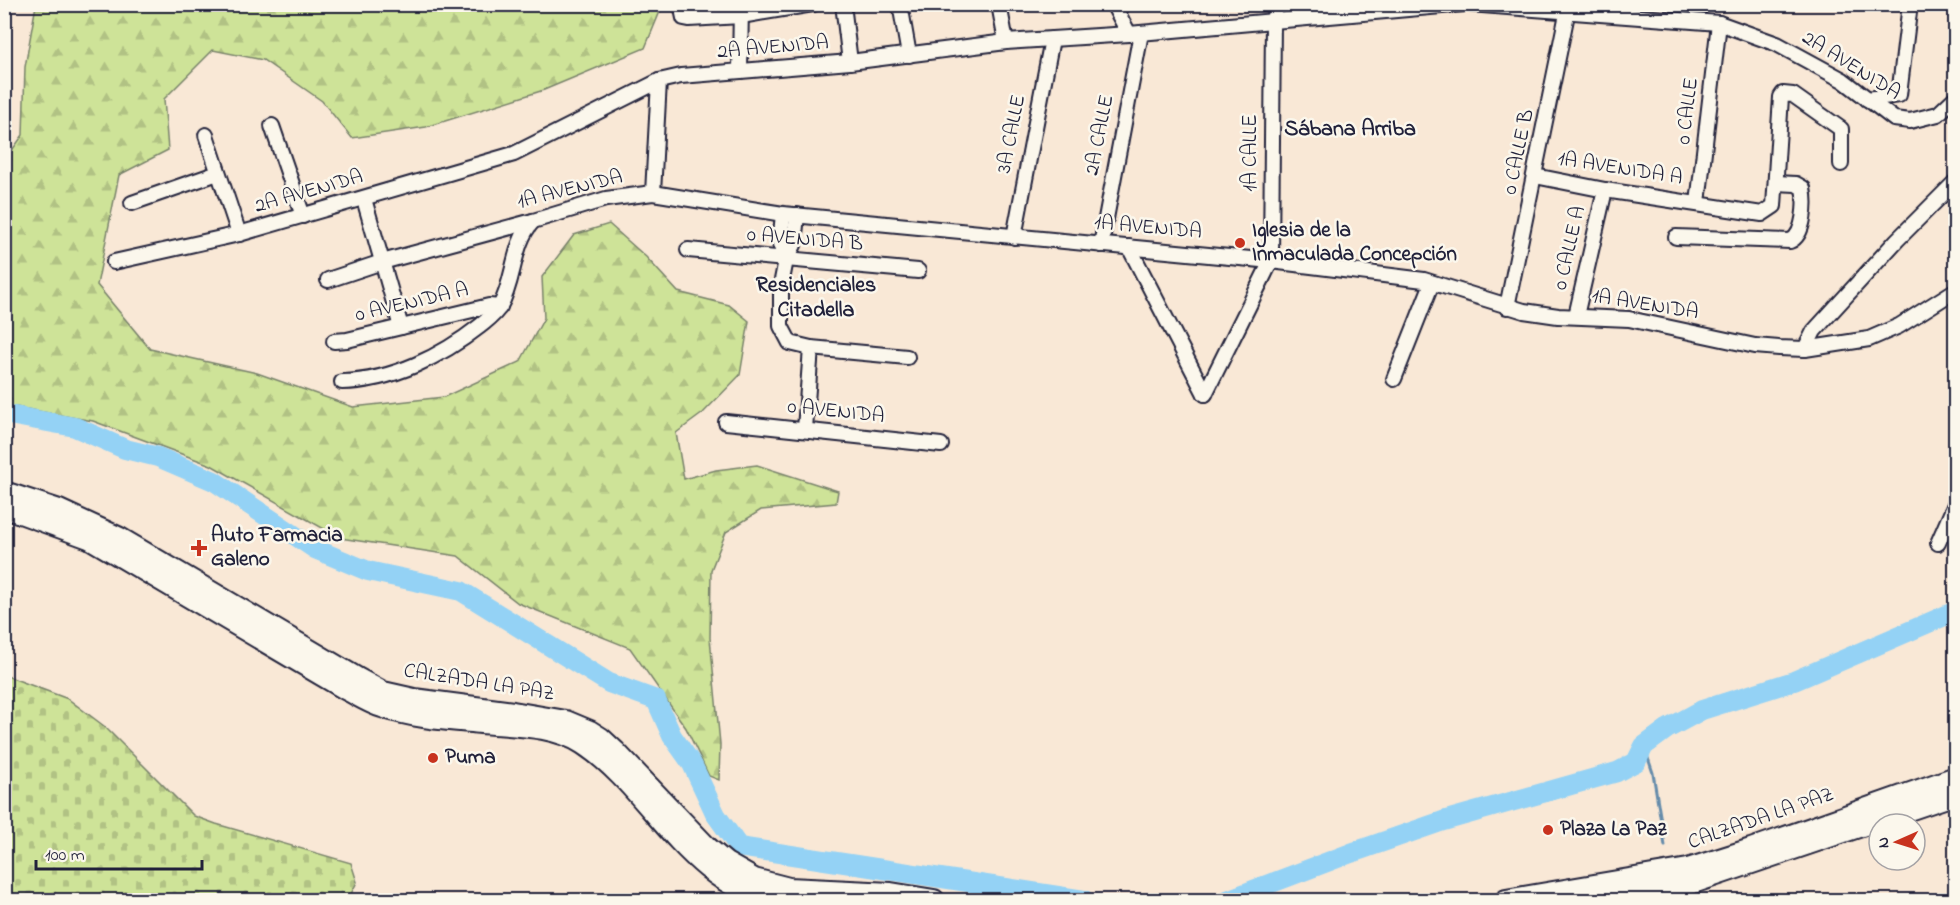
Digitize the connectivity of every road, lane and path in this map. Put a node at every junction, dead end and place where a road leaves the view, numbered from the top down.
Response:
1 (681, 4) edge
2 (813, 4) edge
3 (843, 4) edge
4 (900, 4) edge
5 (999, 4) edge
6 (1113, 4) edge
7 (1277, 4) edge
8 (1464, 4) edge
9 (1469, 4) edge
10 (1910, 4) edge
11 (1569, 9) edge
12 (741, 10) edge
13 (1273, 20) junction
14 (1719, 24) junction
15 (1135, 33) junction
16 (1052, 39) junction
17 (1006, 42) junction
18 (909, 55) junction
19 (850, 62) junction
20 (740, 71) junction
21 (659, 81) junction
22 (1956, 98) edge
23 (1867, 99) junction
24 (272, 126) dead end
25 (206, 135) dead end
26 (1841, 164) dead end
27 (218, 173) junction
28 (1535, 176) junction
29 (1956, 181) edge
30 (1776, 183) junction
31 (1605, 190) junction
32 (653, 193) junction
33 (364, 199) junction
34 (132, 203) dead end
35 (1698, 203) junction
36 (790, 215) junction
37 (303, 216) junction
38 (533, 221) junction
39 (239, 234) junction
40 (1014, 237) junction
41 (1676, 237) dead end
42 (1101, 245) junction
43 (1129, 246) junction
44 (688, 250) dead end
45 (786, 260) junction
46 (1271, 261) junction
47 (114, 262) dead end
48 (382, 262) junction
49 (918, 271) dead end
50 (328, 280) dead end
51 (1432, 283) junction
52 (1956, 290) edge
53 (500, 307) junction
54 (1507, 307) junction
55 (1576, 316) junction
56 (401, 327) junction
57 (334, 341) dead end
58 (811, 348) junction
59 (1805, 349) junction
60 (907, 357) dead end
61 (1394, 379) dead end
62 (342, 382) dead end
63 (726, 422) dead end
64 (805, 429) junction
65 (941, 445) dead end
66 (4, 492) edge
67 (1956, 502) edge
68 (4, 507) edge
69 (1938, 543) dead end
70 (1956, 777) edge
71 (1956, 794) edge
72 (1645, 897) edge
73 (776, 900) edge
74 (934, 900) edge
75 (1506, 900) edge
76 (1601, 900) edge

1 - 12 street
2 - 12 street
3 - 19 street
4 - 18 street
5 - 17 street
6 - 15 street
7 - 13 street, 1A CALLE
8 - 13 street, 2A AVENIDA
9 - 11 street, 2A AVENIDA
10 - 23 street
11 - 14 street, 2A AVENIDA
11 - 28 street, 0 CALLE B
12 - 20 street
13 - 15 street, 2A AVENIDA
13 - 46 street, 1A CALLE
14 - 23 street, 2A AVENIDA
14 - 35 street, 0 CALLE
15 - 16 street, 2A AVENIDA
15 - 42 street, 2A CALLE
16 - 17 street, 2A AVENIDA
16 - 40 street, 3A CALLE
17 - 18 street, 2A AVENIDA
18 - 19 street, 2A AVENIDA
19 - 20 street, 2A AVENIDA
20 - 21 street, 2A AVENIDA
21 - 32 street
21 - 33 street, 2A AVENIDA
22 - 23 street, 2A AVENIDA
24 - 37 street
25 - 27 street
26 - 30 street, 1A AVENIDA A
27 - 34 street
27 - 39 street
28 - 31 street, 1A AVENIDA A
28 - 54 street, 0 CALLE B
29 - 59 street
30 - 35 street, 1A AVENIDA A
30 - 41 street
31 - 35 street, 1A AVENIDA A
31 - 55 street, 0 CALLE A
32 - 36 street, 1A AVENIDA
32 - 38 street, 1A AVENIDA
33 - 37 street, 2A AVENIDA
33 - 48 street
36 - 40 street, 1A AVENIDA
36 - 45 street
37 - 39 street, 2A AVENIDA
38 - 48 street, 1A AVENIDA
38 - 53 street
39 - 47 street, 2A AVENIDA
40 - 42 street, 1A AVENIDA
42 - 43 street, 1A AVENIDA
43 - 46 street, 1A AVENIDA
43 - 46 street, 1A CALLE
44 - 45 street, 0 AVENIDA B
45 - 49 street, 0 AVENIDA B
45 - 58 street
46 - 51 street, 1A AVENIDA
48 - 50 street, 1A AVENIDA
48 - 56 street
51 - 54 street, 1A AVENIDA
51 - 61 street
52 - 59 street, 1A AVENIDA
53 - 56 street, 0 AVENIDA A
53 - 62 street
54 - 55 street, 1A AVENIDA
55 - 59 street, 1A AVENIDA
56 - 57 street, 0 AVENIDA A
58 - 60 street
58 - 64 street
63 - 64 street, 0 AVENIDA
64 - 65 street, 0 AVENIDA
66 - 74 main road, CALZADA LA PAZ
67 - 69 street
68 - 73 main road, CALZADA LA PAZ
70 - 75 main road, CALZADA LA PAZ
71 - 72 main road, CALZADA LA PAZ
72 - 76 main road, CALZADA LA PAZ

